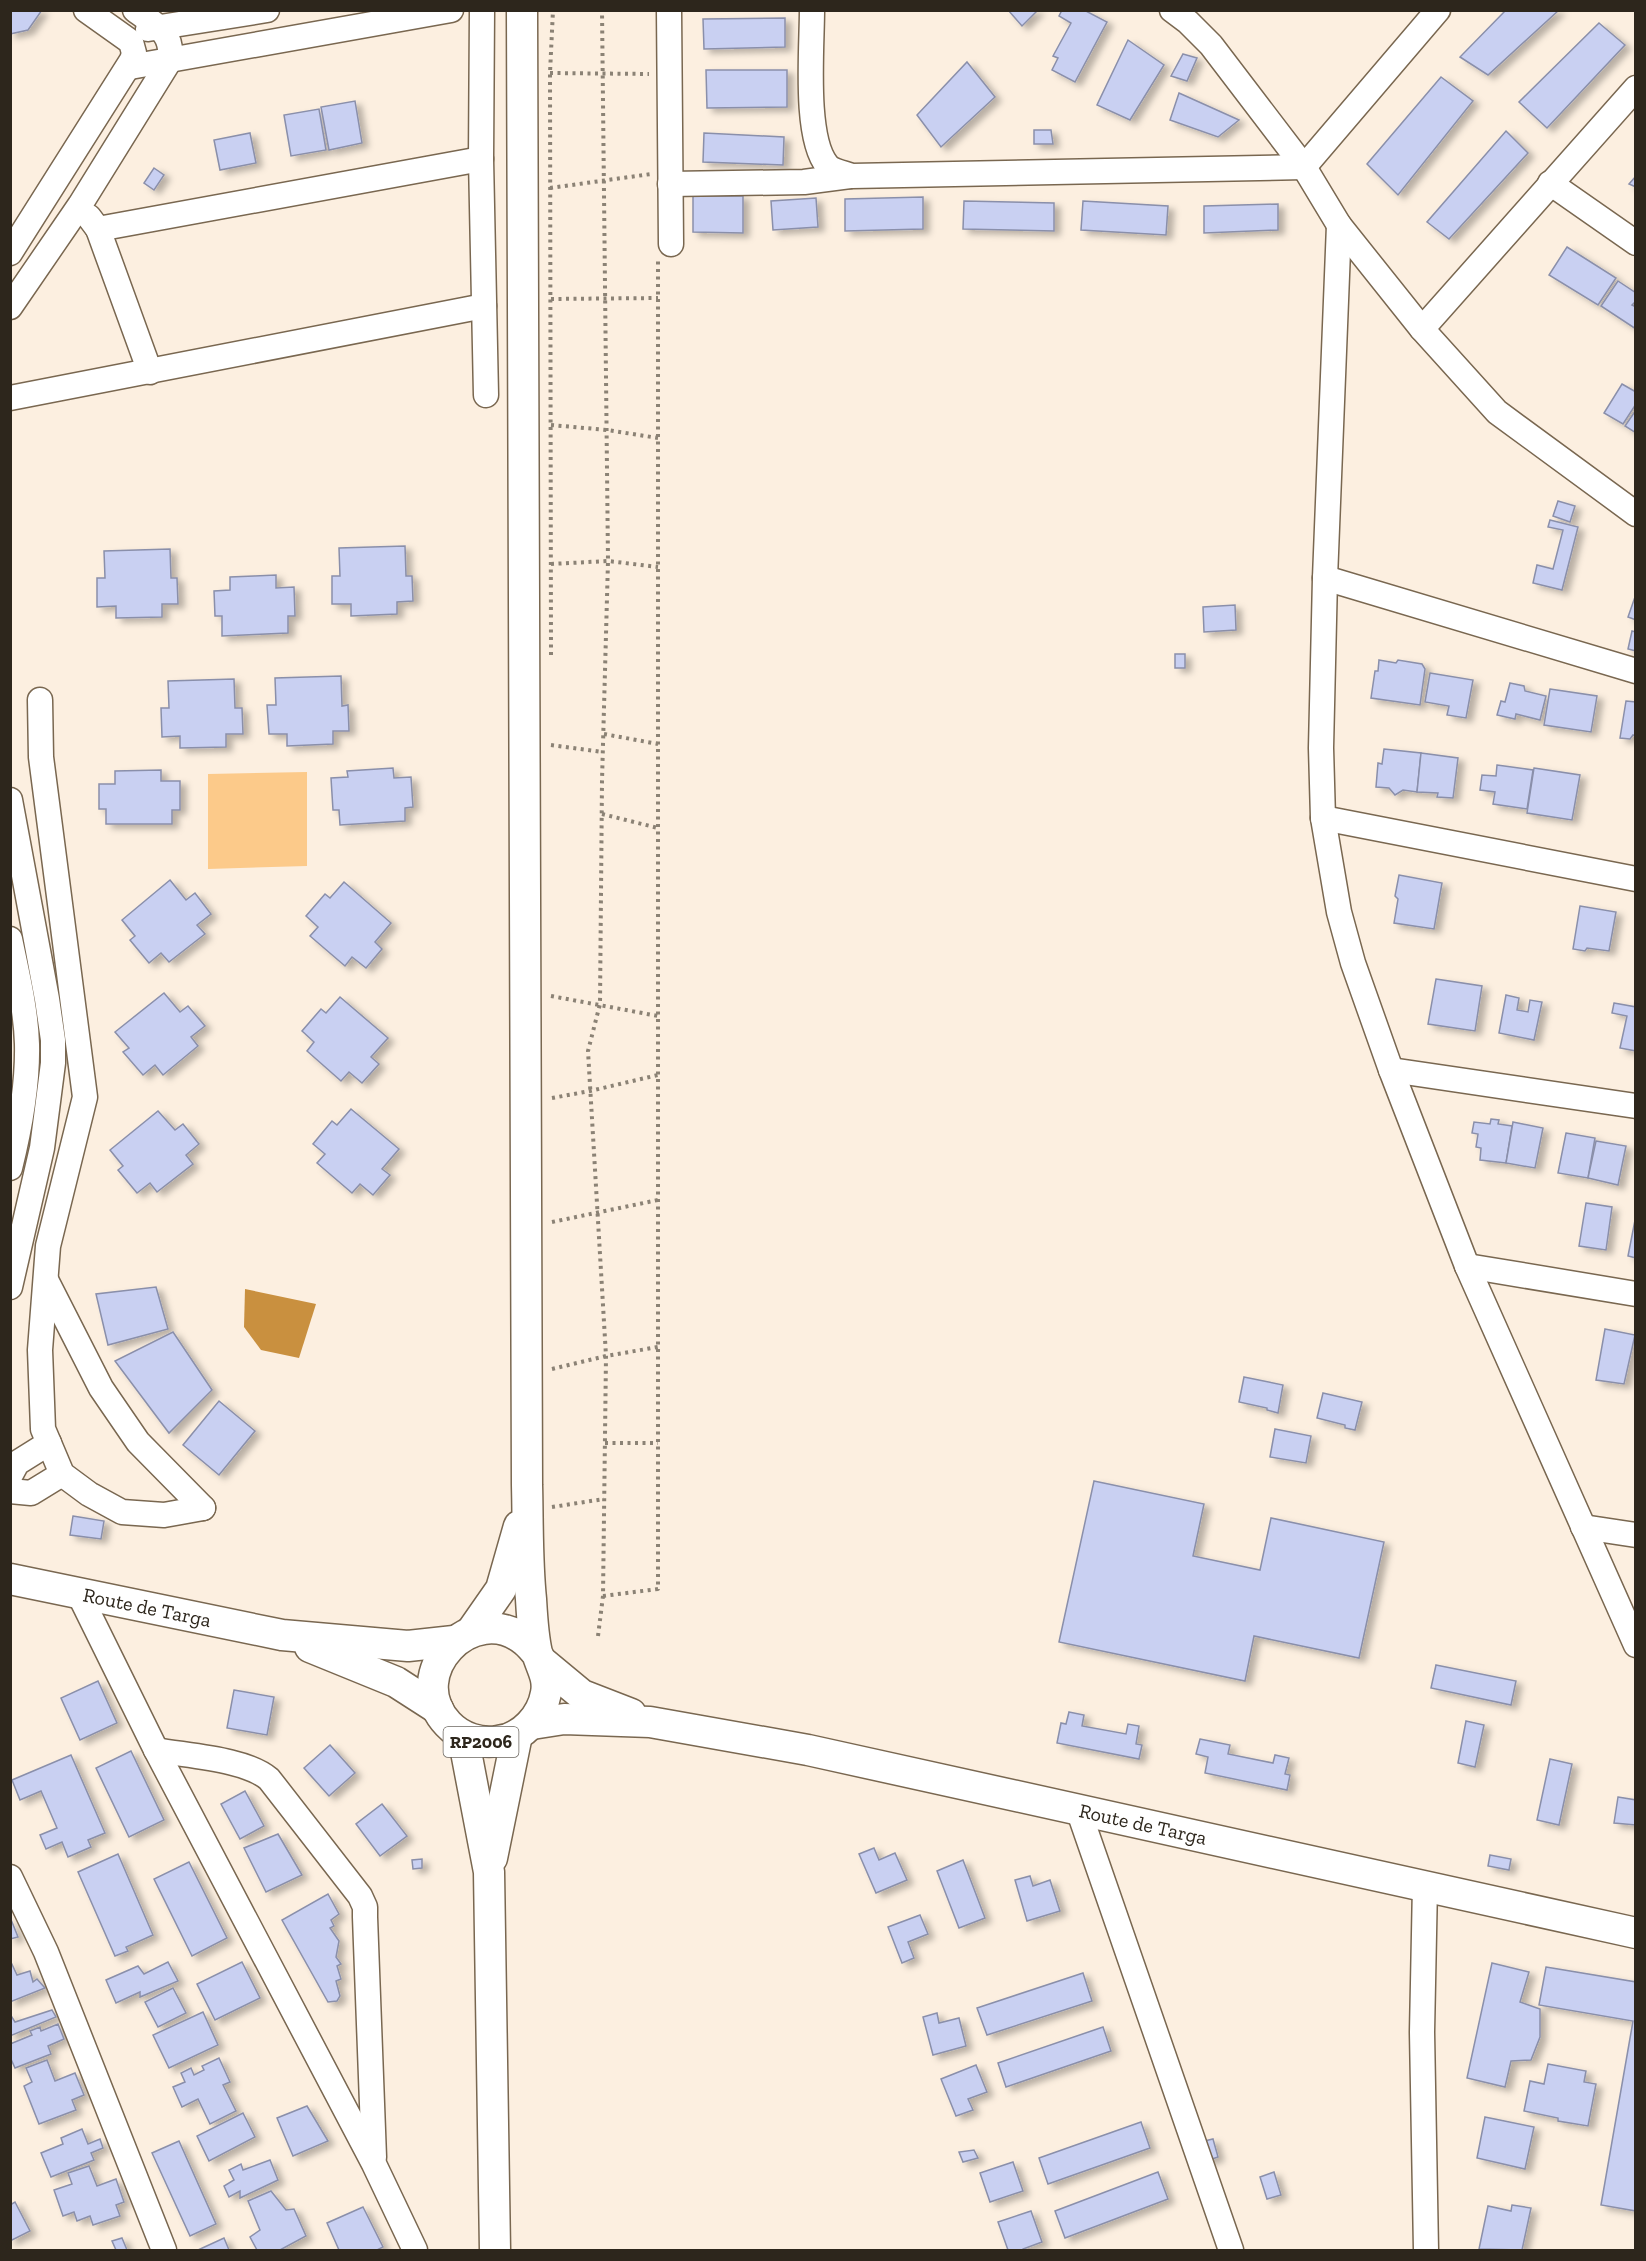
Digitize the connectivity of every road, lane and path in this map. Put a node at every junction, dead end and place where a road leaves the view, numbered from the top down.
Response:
1 (86, 10) edge
2 (135, 10) edge
3 (267, 10) edge
4 (452, 10) edge
5 (482, 10) edge
6 (522, 10) edge
7 (602, 10) edge
8 (669, 10) edge
9 (812, 10) edge
10 (1172, 10) edge
11 (1438, 10) edge
12 (337, 20) edge
13 (158, 28) junction
14 (118, 34) junction
15 (170, 60) junction
16 (130, 67) junction
17 (550, 72) dead end
18 (658, 74) dead end
19 (603, 75) junction
20 (1635, 88) edge
21 (481, 159) junction
22 (1304, 167) junction
23 (852, 176) junction
24 (664, 178) junction
25 (604, 182) junction
26 (1550, 183) junction
27 (550, 188) dead end
28 (80, 205) junction
29 (1339, 225) junction
30 (98, 229) junction
31 (1635, 243) edge
32 (664, 249) joint
33 (10, 253) edge
34 (605, 297) junction
35 (658, 298) junction
36 (551, 299) dead end
37 (484, 306) junction
38 (10, 307) edge
39 (1422, 329) junction
40 (150, 372) junction
41 (486, 395) dead end
42 (10, 398) edge
43 (551, 425) dead end
44 (607, 430) junction
45 (658, 438) junction
46 (1635, 514) edge
47 (608, 561) junction
48 (551, 564) dead end
49 (658, 567) junction
50 (1325, 578) junction
51 (1635, 670) edge
52 (39, 700) dead end
53 (604, 734) junction
54 (658, 744) junction
55 (551, 745) dead end
56 (603, 752) junction
57 (10, 800) edge
58 (602, 814) junction
59 (1323, 818) junction
60 (658, 828) junction
61 (1635, 879) edge
62 (10, 939) edge
63 (551, 996) dead end
64 (600, 1004) junction
65 (658, 1016) junction
66 (1391, 1070) junction
67 (658, 1075) junction
68 (590, 1091) junction
69 (552, 1098) dead end
70 (1635, 1107) edge
71 (10, 1168) edge
72 (658, 1200) junction
73 (598, 1214) junction
74 (552, 1222) dead end
75 (1467, 1266) junction
76 (45, 1279) junction
77 (10, 1287) edge
78 (1635, 1294) edge
79 (657, 1347) junction
80 (606, 1356) junction
81 (552, 1369) dead end
82 (49, 1443) junction
83 (605, 1443) junction
84 (658, 1443) junction
85 (62, 1474) junction
86 (10, 1476) edge
87 (527, 1485) junction
88 (10, 1491) edge
89 (604, 1499) junction
90 (552, 1507) dead end
91 (1583, 1527) junction
92 (1635, 1535) edge
93 (10, 1579) edge
94 (78, 1592) junction
95 (603, 1596) junction
96 (282, 1635) junction
97 (598, 1636) dead end
98 (463, 1637) junction
99 (1635, 1645) edge
100 (539, 1658) junction
101 (438, 1709) junction
102 (651, 1722) junction
103 (525, 1729) junction
104 (464, 1736) junction
105 (156, 1750) junction
106 (1078, 1809) junction
107 (489, 1872) junction
108 (10, 1877) edge
109 (1425, 1885) junction
110 (1635, 1933) edge
111 (374, 2164) junction
112 (164, 2250) edge
113 (415, 2250) edge
114 (495, 2250) edge
115 (1231, 2250) edge
116 (1426, 2250) edge

1 - 14 street
2 - 13 street
3 - 13 street
4 - 12 street
5 - 21 street
6 - 87 main road
7 - 19 path
8 - 24 street
9 - 23 street
10 - 22 street
11 - 22 street
12 - 15 street
13 - 14 street
13 - 15 street
14 - 16 street
15 - 16 street
15 - 28 street
16 - 33 street
17 - 19 path
18 - 19 path
19 - 25 path
20 - 26 street
21 - 30 street
21 - 37 street
22 - 23 street
22 - 29 street
23 - 24 street
24 - 25 path
24 - 32 street
25 - 27 path
25 - 34 path
26 - 31 street
26 - 39 street
28 - 30 street
28 - 38 street
29 - 39 street
29 - 50 street
30 - 40 street
32 - 35 path
34 - 35 path
34 - 36 path
34 - 44 path
35 - 45 path
37 - 40 street
37 - 41 street
39 - 46 street
40 - 42 street
43 - 44 path
44 - 45 path
44 - 47 path
45 - 49 path
47 - 48 path
47 - 49 path
47 - 53 path
49 - 54 path
50 - 51 street
50 - 59 street
52 - 76 street
53 - 54 path
53 - 56 path
54 - 60 path
55 - 56 path
56 - 58 path
57 - 77 street
58 - 60 path
58 - 64 path
59 - 61 street
59 - 66 street
60 - 65 path
62 - 71 street
63 - 64 path
64 - 65 path
64 - 68 path
65 - 67 path
66 - 70 street
66 - 75 street
67 - 68 path
67 - 72 path
68 - 69 path
68 - 73 path
72 - 73 path
72 - 79 path
73 - 74 path
73 - 80 path
75 - 78 street
75 - 91 street
76 - 82 street
76 - 85 street
79 - 80 path
79 - 84 path
80 - 81 path
80 - 83 path
82 - 85 street
82 - 86 street
83 - 84 path
83 - 89 path
84 - 95 path
85 - 88 street
87 - 98 main road
87 - 100 main road
89 - 90 path
89 - 95 path
91 - 92 street
91 - 99 street
93 - 94 main road, Route de Targa / RP2006
94 - 96 main road, Route de Targa / RP2006
94 - 105 street
95 - 97 path
96 - 98 main road, Route de Targa / RP2006
96 - 101 main road, Route de Targa / RP2006
98 - 100 main road, RP2006
98 - 101 main road, RP2006
100 - 102 main road, Route de Targa / RP2006
100 - 103 main road, RP2006
101 - 104 main road, RP2006
102 - 103 main road, Route de Targa / RP2006
102 - 106 main road, Route de Targa / RP2006
103 - 104 main road, RP2006
103 - 107 main road
104 - 107 main road
105 - 111 street
105 - 111 street
106 - 109 main road, Route de Targa / RP2006
106 - 115 street
107 - 114 main road
108 - 112 street
109 - 110 main road, Route de Targa / RP2006
109 - 116 street
111 - 113 street

